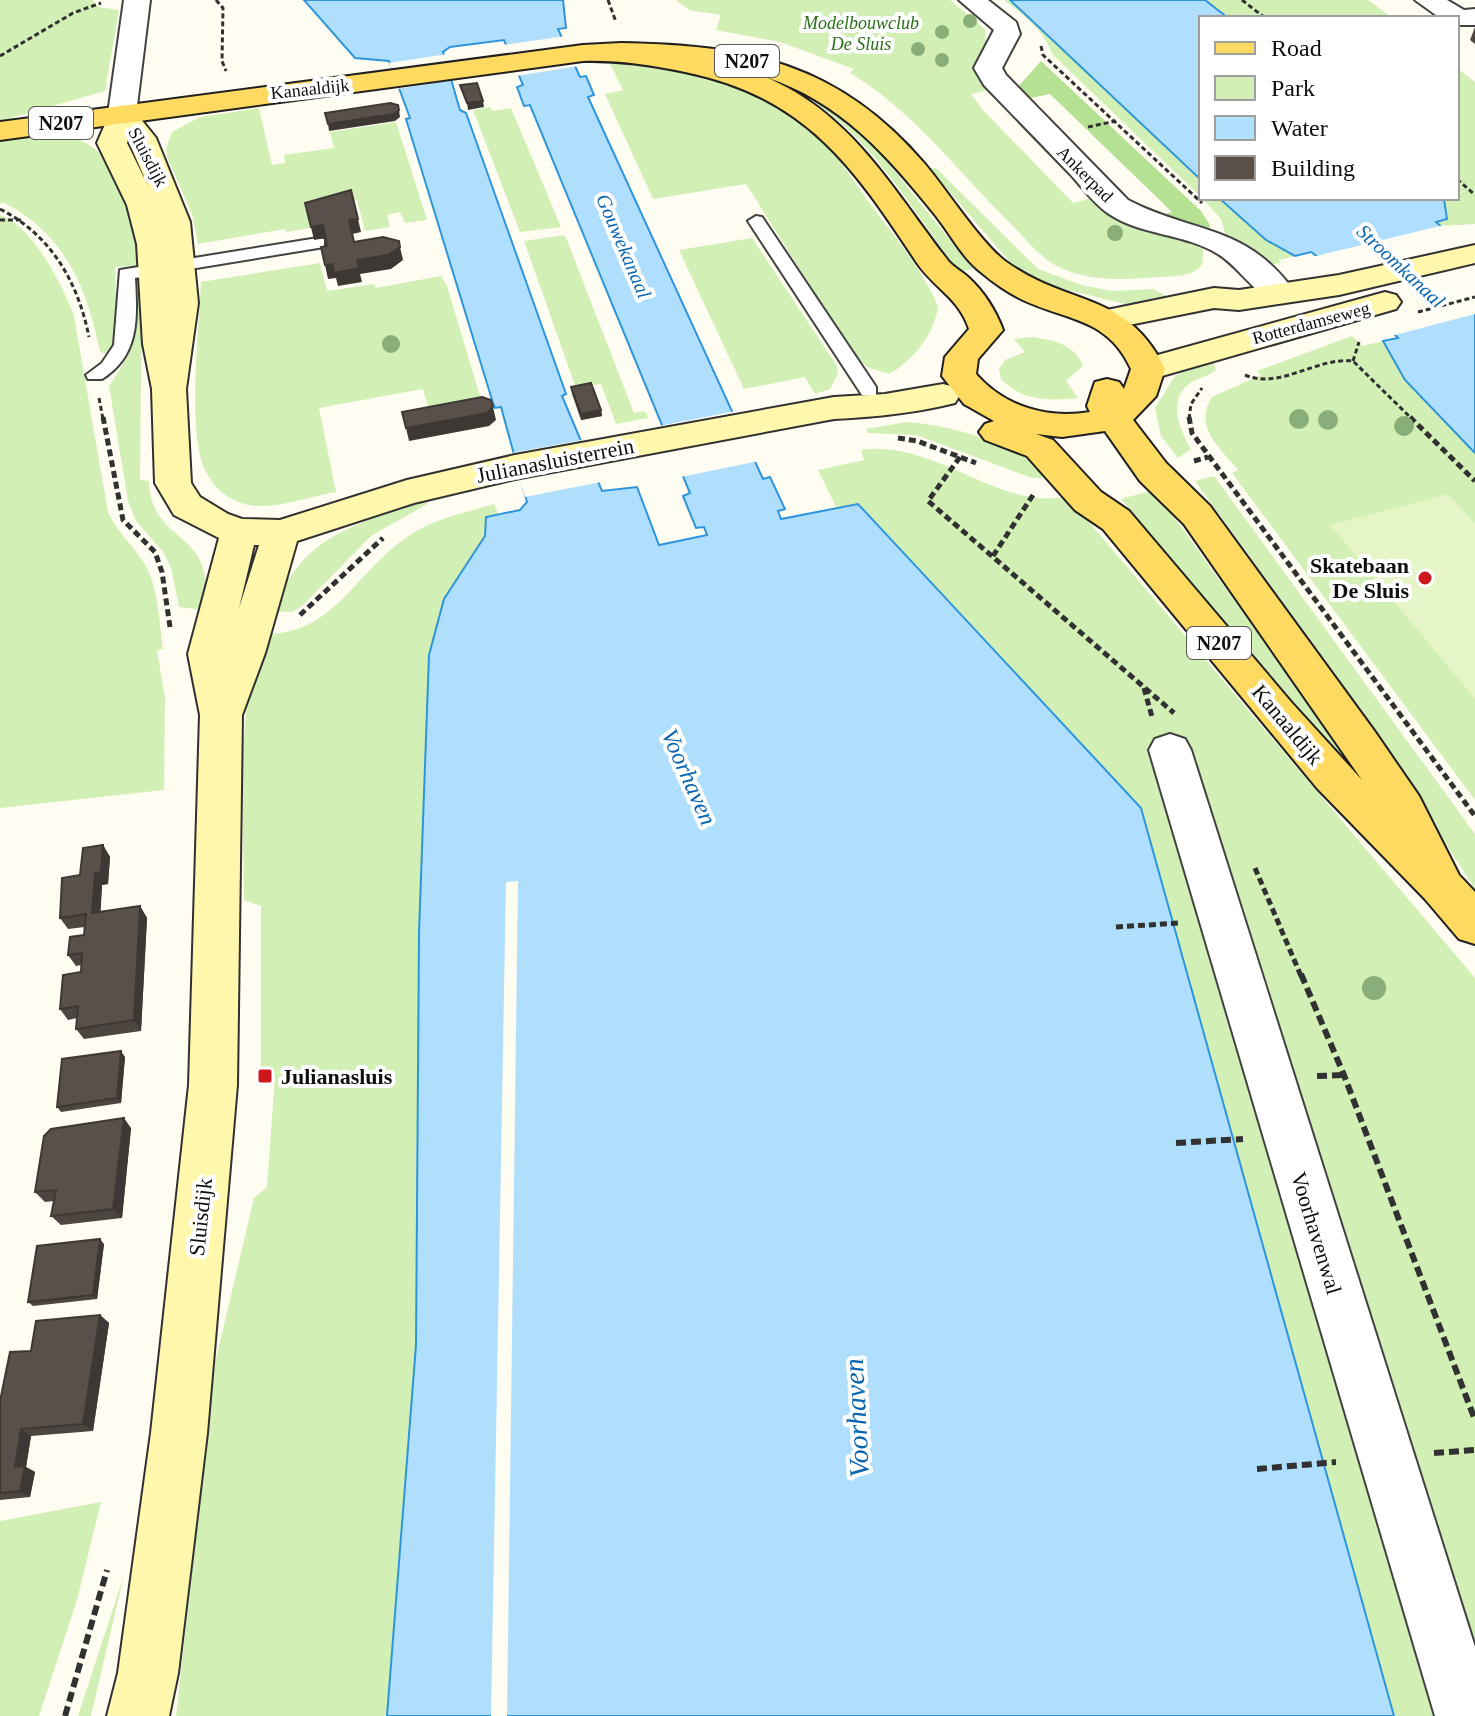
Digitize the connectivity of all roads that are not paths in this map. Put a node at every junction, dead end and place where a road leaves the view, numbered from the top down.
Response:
1 (137, 0) edge
2 (972, 0) edge
3 (1428, 0) edge
4 (1467, 18) edge
5 (619, 38) junction
6 (122, 114) junction
7 (0, 131) edge
8 (756, 221) dead end
9 (318, 243) edge
10 (1475, 254) edge
11 (989, 263) junction
12 (170, 268) junction
13 (1475, 279) edge
14 (1280, 294) junction
15 (1025, 312) junction
16 (972, 323) junction
17 (1112, 329) junction
18 (1148, 369) junction
19 (95, 375) dead end
20 (869, 391) junction
21 (950, 392) junction
22 (834, 408) junction
23 (1120, 412) junction
24 (1041, 434) junction
25 (239, 532) junction
26 (281, 533) junction
27 (221, 715) junction
28 (1170, 750) dead end
29 (1440, 881) junction
30 (1475, 925) edge
31 (138, 1716) edge
32 (1466, 1716) edge

1 - 6 street
2 - 14 street, Ankerpad
3 - 4 street
5 - 6 main road, Kanaaldijk / N207
5 - 11 main road, Kanaaldijk / N207
5 - 16 main road, Kanaaldijk / N207
6 - 7 main road, Kanaaldijk / N207
6 - 12 main road, Sluisdijk
8 - 20 lane
9 - 12 lane
10 - 14 main road, Rotterdamseweg
11 - 15 main road, Kanaaldijk / N207
11 - 17 main road, Kanaaldijk / N207
12 - 19 lane
12 - 25 main road, Sluisdijk
13 - 18 main road, Rotterdamseweg
14 - 17 main road, Rotterdamseweg
15 - 16 main road
15 - 17 main road
16 - 21 main road
17 - 18 main road
17 - 23 main road
18 - 23 main road
20 - 21 main road, Julianasluisterrein
20 - 22 main road, Julianasluisterrein
21 - 22 main road, Julianasluisterrein
21 - 24 main road, N207
22 - 26 main road, Julianasluisterrein
23 - 24 main road, N207
23 - 29 main road, Kanaaldijk / N207
24 - 29 main road, Kanaaldijk / N207
25 - 26 main road, Sluisdijk
25 - 27 main road, Sluisdijk
26 - 27 main road, Sluisdijk
27 - 31 main road, Sluisdijk
28 - 32 street, Voorhavenwal
29 - 30 main road, Kanaaldijk / N207

